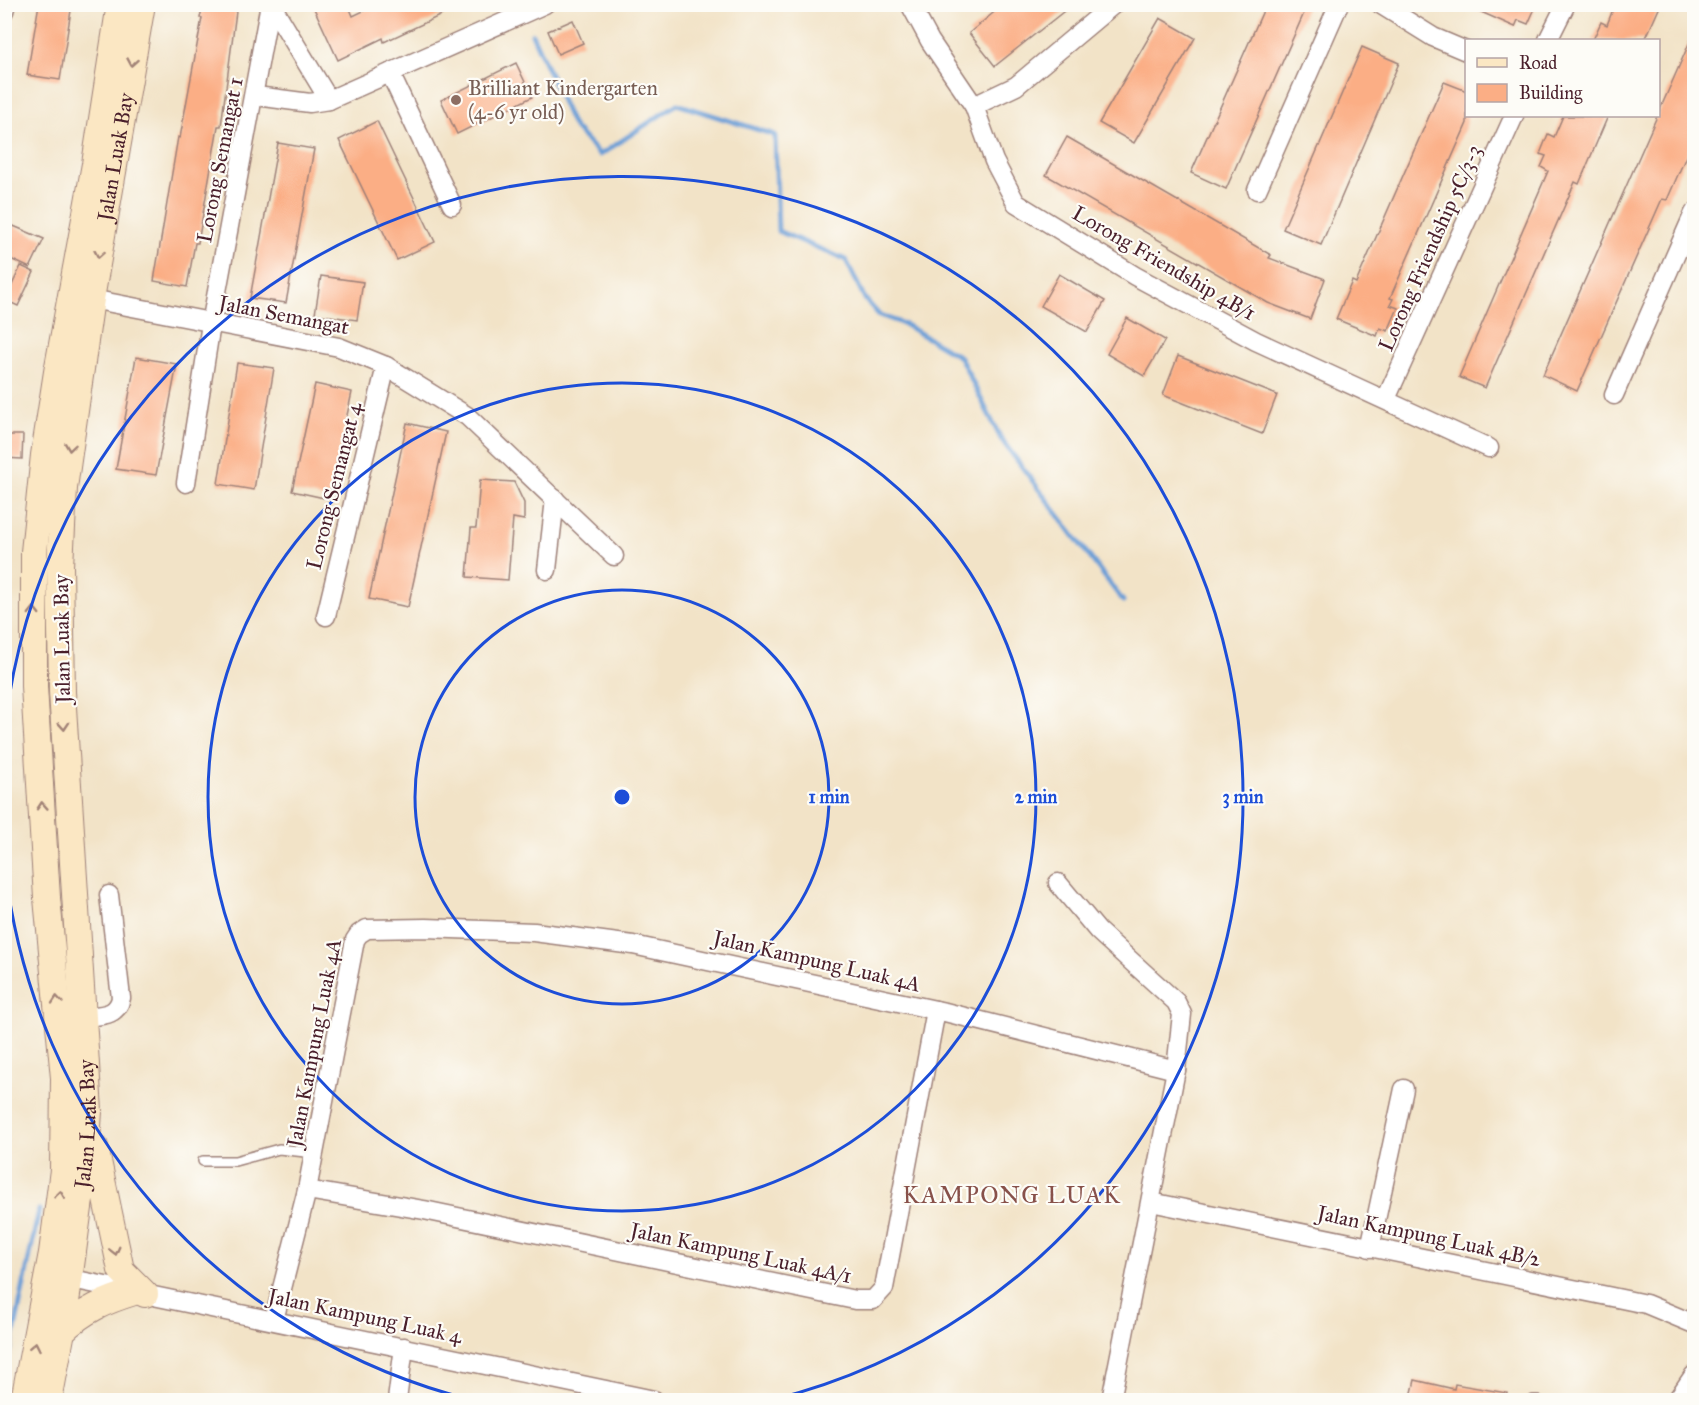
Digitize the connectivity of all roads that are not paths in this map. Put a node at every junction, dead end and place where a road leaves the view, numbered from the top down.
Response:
1 (6, 4) edge
2 (120, 4) edge
3 (142, 4) edge
4 (271, 4) edge
5 (545, 4) edge
6 (1114, 4) edge
7 (1339, 4) edge
8 (1380, 4) edge
9 (1566, 4) edge
10 (912, 8) edge
11 (4, 11) edge
12 (1548, 39) edge
13 (1465, 50) edge
14 (390, 73) junction
15 (256, 96) junction
16 (329, 100) junction
17 (974, 106) junction
18 (1514, 117) edge
19 (1257, 190) dead end
20 (452, 205) dead end
21 (1695, 213) edge
22 (91, 299) junction
23 (212, 324) junction
24 (386, 366) junction
25 (1614, 395) dead end
26 (1386, 399) junction
27 (1489, 448) dead end
28 (186, 483) dead end
29 (555, 499) junction
30 (614, 556) dead end
31 (547, 570) dead end
32 (326, 616) dead end
33 (1058, 883) dead end
34 (109, 895) dead end
35 (947, 1013) junction
36 (84, 1017) junction
37 (1176, 1070) junction
38 (1404, 1089) dead end
39 (90, 1111) junction
40 (314, 1153) junction
41 (203, 1161) dead end
42 (307, 1190) junction
43 (1151, 1202) junction
44 (1370, 1248) junction
45 (52, 1253) junction
46 (67, 1278) junction
47 (45, 1292) junction
48 (139, 1293) junction
49 (274, 1320) junction
50 (1695, 1324) edge
51 (62, 1331) junction
52 (404, 1347) junction
53 (1695, 1375) edge
54 (24, 1401) edge
55 (49, 1401) edge
56 (398, 1401) edge
57 (654, 1401) edge
58 (1111, 1401) edge
59 (1677, 1401) edge

1 - 11 street
45 -> 2 street, Jalan Luak Bay
3 -> 22 street, Jalan Luak Bay
4 - 15 street, Lorong Semangat 1
4 - 16 street
5 - 14 street
6 - 17 street
7 - 19 street
8 - 13 street
9 - 12 street
10 - 17 street, Lorong Friendship 4B/1
14 - 16 street
14 - 20 street
15 - 16 street
15 - 23 street, Lorong Semangat 1
17 - 26 street, Lorong Friendship 4B/1
18 - 26 street, Lorong Friendship 5C/3-3
21 - 25 street
22 - 23 street, Jalan Semangat
22 -> 36 street, Jalan Luak Bay
23 - 24 street, Jalan Semangat
23 - 28 street, Lorong Semangat 1
24 - 29 street, Jalan Semangat
24 - 32 street, Lorong Semangat 4
26 - 27 street, Lorong Friendship 4B/1
29 - 30 street, Jalan Semangat
29 - 31 street
33 - 37 street
34 - 36 street
35 - 37 street, Jalan Kampung Luak 4A
35 - 40 street, Jalan Kampung Luak 4A
35 - 42 street, Jalan Kampung Luak 4A/1
36 - 39 street, Jalan Luak Bay
37 - 43 street
38 - 44 street
39 - 46 street, Jalan Luak Bay
39 -> 48 street
40 - 41 lane
40 - 42 street, Jalan Kampung Luak 4A
42 - 49 street, Jalan Kampung Luak 4A
43 - 44 street, Jalan Kampung Luak 4B/2
43 - 58 street
44 - 50 street, Jalan Kampung Luak 4B/2
45 - 46 street
45 - 47 street, Jalan Luak Bay
46 - 47 street
46 - 48 street, Jalan Kampung Luak 4
46 - 51 street, Jalan Luak Bay
54 -> 47 street
48 - 49 street, Jalan Kampung Luak 4
48 - 51 street
49 - 52 street, Jalan Kampung Luak 4
51 - 55 street
52 - 56 street
52 - 57 street, Jalan Kampung Luak 4
53 - 59 street

